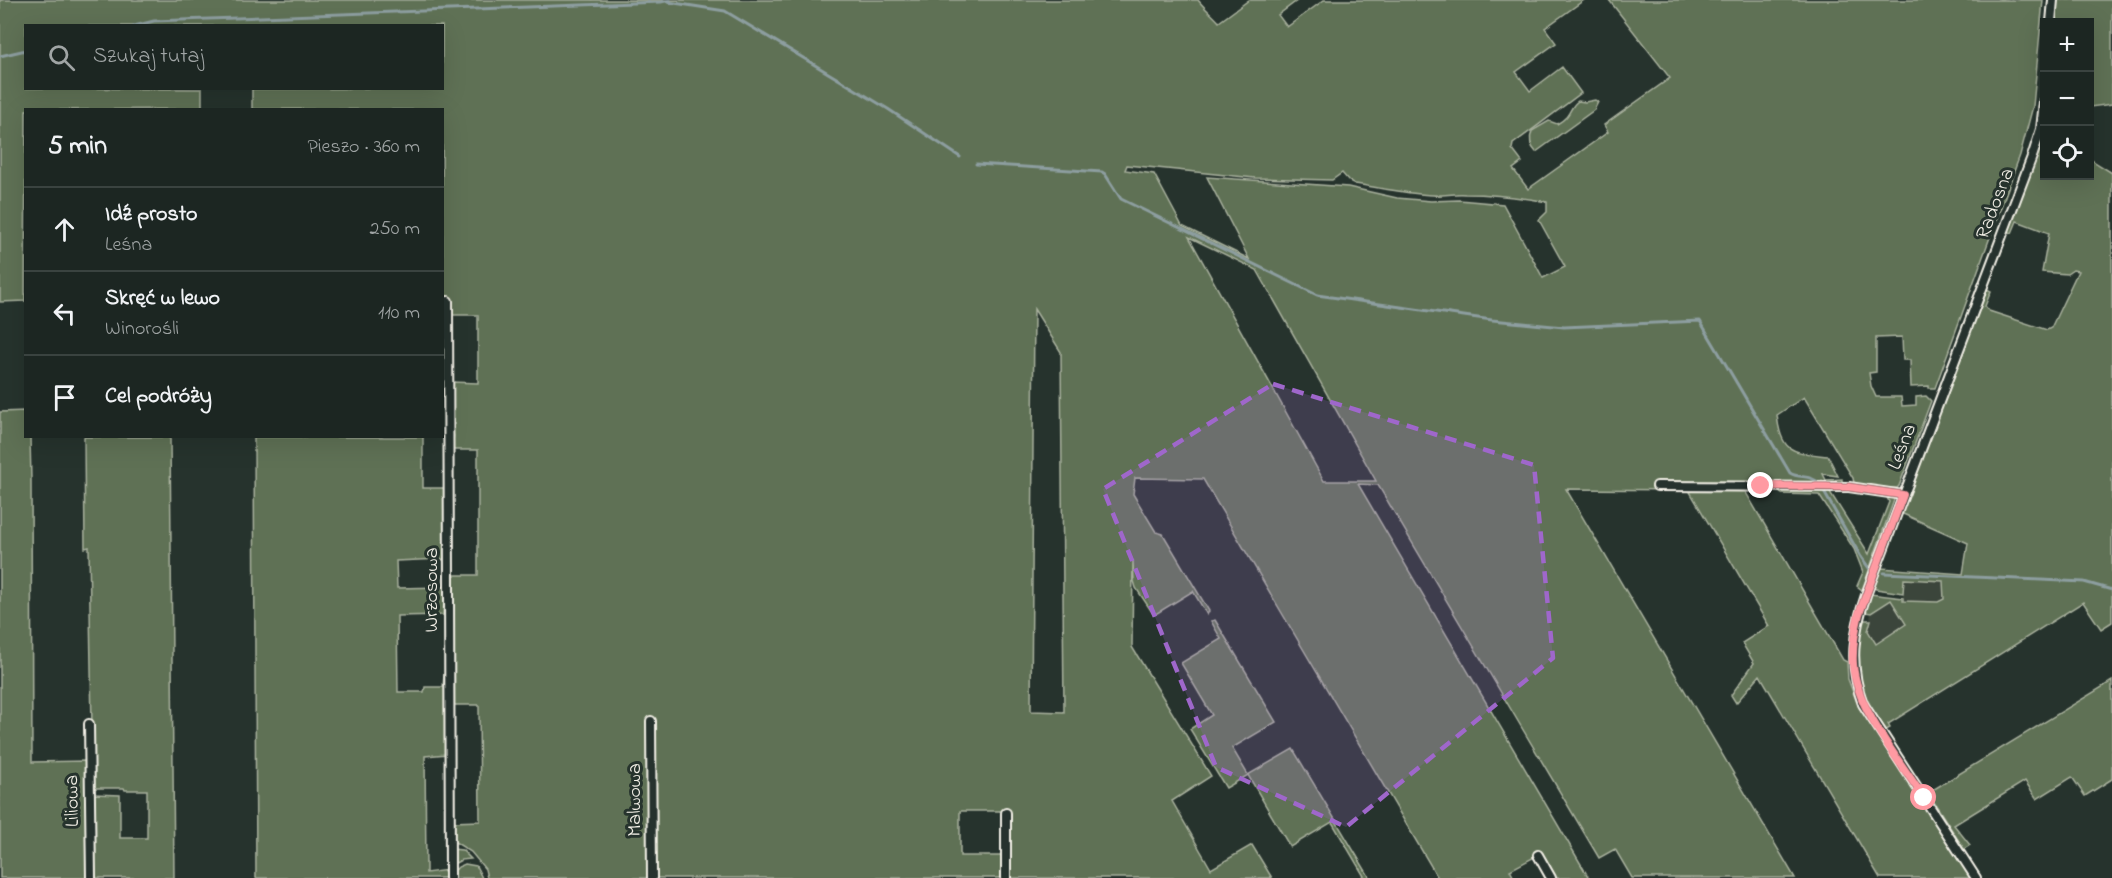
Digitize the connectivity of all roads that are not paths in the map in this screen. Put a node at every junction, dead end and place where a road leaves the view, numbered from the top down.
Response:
1 (2053, 0) edge
2 (2051, 18) edge
3 (2041, 126) edge
4 (448, 301) dead end
5 (1970, 316) joint
6 (1657, 486) dead end
7 (1903, 495) junction
8 (651, 721) dead end
9 (89, 724) dead end
10 (1006, 813) dead end
11 (1538, 855) dead end
12 (91, 878) edge
13 (450, 878) edge
14 (651, 878) edge
15 (1006, 878) edge
16 (1551, 878) edge
17 (1976, 878) edge

1 - 2 street
3 - 5 street, Radosna
4 - 13 street, Wrzosowa
5 - 7 street, Leśna
6 - 7 street
7 - 17 street, Leśna
8 - 14 street, Malwowa
9 - 12 street, Liliowa
10 - 15 street
11 - 16 street

